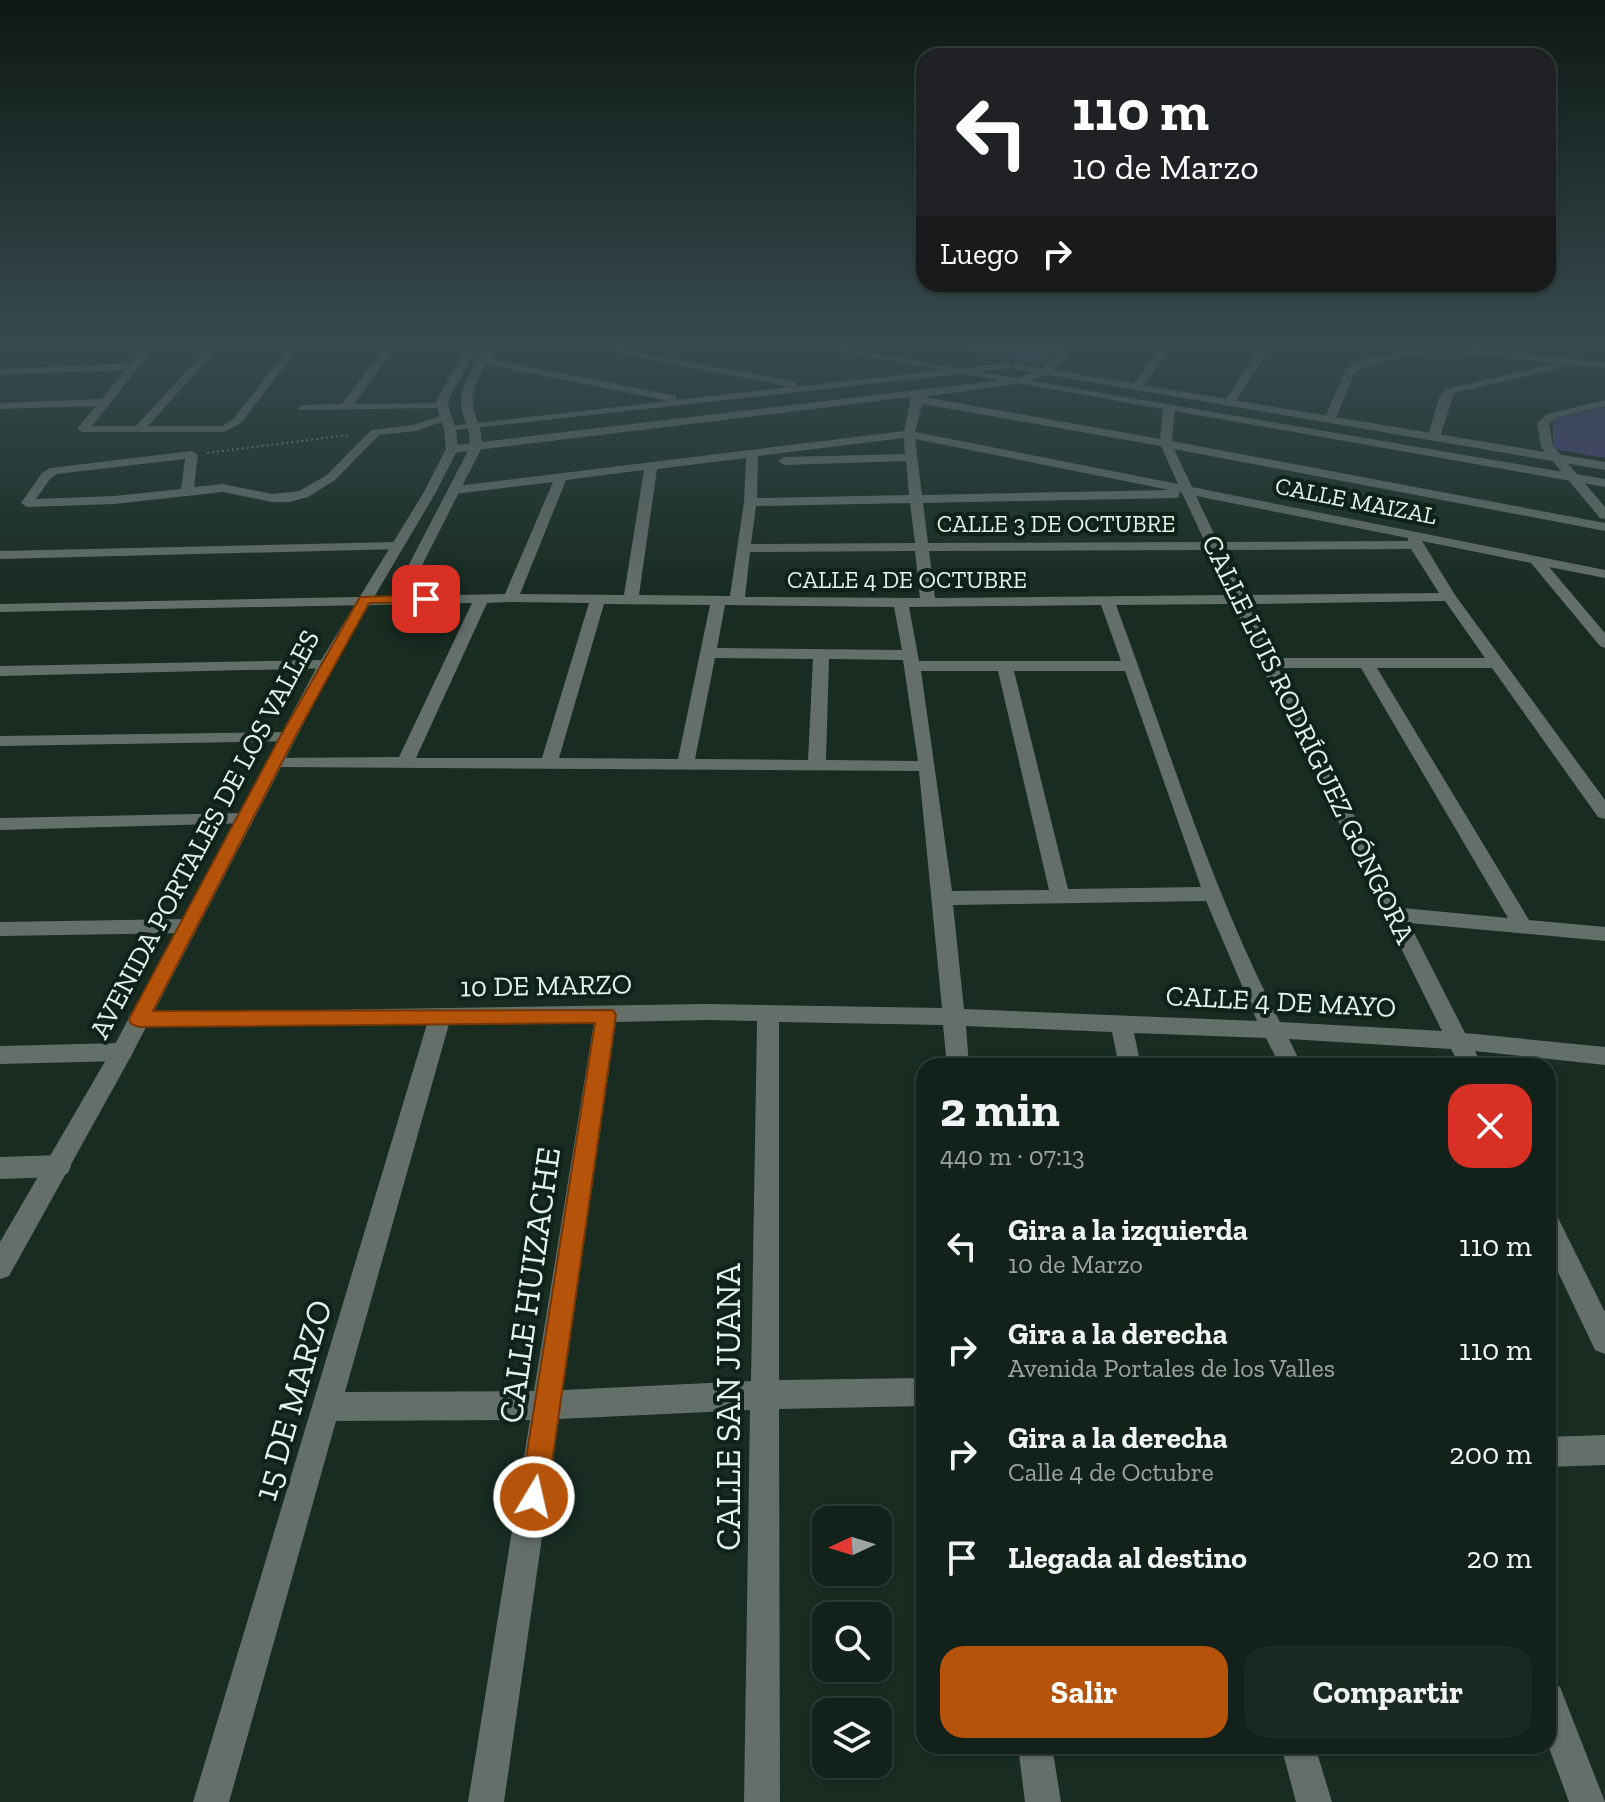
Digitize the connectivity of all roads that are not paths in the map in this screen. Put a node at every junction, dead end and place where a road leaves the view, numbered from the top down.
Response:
1 (85, 425) edge
2 (142, 425) edge
3 (230, 425) edge
4 (425, 425) edge
5 (447, 425) edge
6 (470, 425) edge
7 (492, 425) edge
8 (669, 425) edge
9 (911, 425) edge
10 (1066, 425) edge
11 (1168, 425) edge
12 (1273, 425) edge
13 (1361, 425) edge
14 (1437, 425) edge
15 (1545, 425) edge
16 (476, 427) junction
17 (138, 430) junction
18 (195, 431) junction
19 (909, 434) junction
20 (1434, 437) junction
21 (1166, 444) junction
22 (476, 447) junction
23 (452, 449) junction
24 (752, 457) junction
25 (913, 457) junction
26 (162, 458) junction
27 (1555, 458) junction
28 (651, 466) junction
29 (1605, 466) edge
30 (561, 477) junction
31 (1570, 477) junction
32 (1605, 483) edge
33 (454, 490) junction
34 (187, 491) junction
35 (1191, 492) junction
36 (917, 498) junction
37 (750, 502) junction
38 (1605, 515) edge
39 (1605, 527) edge
40 (1415, 540) junction
41 (1214, 545) junction
42 (395, 546) junction
43 (920, 546) junction
44 (744, 548) junction
45 (0, 555) edge
46 (1536, 560) junction
47 (1605, 574) edge
48 (1449, 597) junction
49 (482, 598) junction
50 (511, 598) junction
51 (1237, 598) junction
52 (365, 599) junction
53 (398, 599) junction
54 (631, 600) junction
55 (1107, 600) junction
56 (597, 601) junction
57 (718, 602) junction
58 (737, 602) junction
59 (928, 602) junction
60 (901, 603) junction
61 (0, 608) edge
62 (1605, 643) edge
63 (708, 653) junction
64 (821, 656) junction
65 (911, 661) junction
66 (1268, 663) junction
67 (1497, 663) junction
68 (326, 665) junction
69 (1367, 665) junction
70 (1005, 666) junction
71 (1130, 666) junction
72 (0, 671) edge
73 (287, 737) junction
74 (0, 741) edge
75 (276, 762) junction
76 (405, 763) junction
77 (686, 763) junction
78 (549, 764) junction
79 (817, 765) junction
80 (925, 766) junction
81 (1605, 813) edge
82 (243, 819) junction
83 (0, 824) edge
84 (1213, 894) junction
85 (1060, 896) junction
86 (943, 898) junction
87 (1395, 915) junction
88 (1522, 925) junction
89 (186, 926) junction
90 (0, 929) edge
91 (1605, 934) edge
92 (768, 1013) junction
93 (606, 1015) junction
94 (440, 1016) junction
95 (954, 1017) junction
96 (139, 1019) junction
97 (1121, 1022) junction
98 (1275, 1030) junction
99 (1459, 1041) junction
100 (122, 1052) junction
101 (0, 1055) edge
102 (1605, 1056) edge
103 (957, 1058) edge
104 (1128, 1058) edge
105 (1287, 1058) edge
106 (1467, 1058) edge
107 (59, 1166) junction
108 (0, 1168) edge
109 (1556, 1240) edge
110 (0, 1267) edge
111 (1605, 1341) edge
112 (916, 1392) edge
113 (763, 1395) junction
114 (548, 1405) junction
115 (328, 1407) junction
116 (1605, 1450) edge
117 (1556, 1452) edge
118 (1556, 1720) edge
119 (1036, 1754) edge
120 (1300, 1754) edge
121 (211, 1802) edge
122 (486, 1802) edge
123 (762, 1802) edge
124 (1043, 1802) edge
125 (1314, 1802) edge
126 (1587, 1802) edge

1 - 17 street
2 - 17 street
3 - 18 street
4 - 34 street
5 - 23 street
6 - 16 street
7 - 16 street
8 - 22 street
9 - 19 street
10 - 21 street
11 - 21 street
12 - 31 street
13 - 20 street
14 - 20 street
15 - 27 street
16 - 22 street
17 - 18 street
18 - 26 street
19 - 24 street, CALLE MAIZAL
19 - 25 street
19 - 35 street, CALLE MAIZAL
20 - 27 street
21 - 35 street, CALLE LUIS RODRÍGUEZ GÓNGORA
21 - 39 street
22 - 23 street
22 - 33 street
23 - 42 street, AVENIDA PORTALES DE LOS VALLES
24 - 25 street
24 - 28 street
24 - 37 street
25 - 36 street
26 - 34 street
26 - 34 street
27 - 29 street
27 - 31 street
28 - 30 street
28 - 54 street
30 - 33 street
30 - 50 street
31 - 32 street
31 - 38 street
33 - 53 street
35 - 36 street
35 - 40 street, CALLE MAIZAL
35 - 41 street, CALLE LUIS RODRÍGUEZ GÓNGORA
36 - 37 street
36 - 43 street
37 - 44 street
40 - 41 street, CALLE 3 DE OCTUBRE
40 - 46 street, CALLE MAIZAL
40 - 48 street
41 - 43 street, CALLE 3 DE OCTUBRE
41 - 51 street, CALLE LUIS RODRÍGUEZ GÓNGORA
42 - 45 street
42 - 52 street, AVENIDA PORTALES DE LOS VALLES
43 - 44 street, CALLE 3 DE OCTUBRE
43 - 59 street
44 - 58 street
46 - 47 street, CALLE MAIZAL
46 - 62 street
48 - 51 street, CALLE 4 DE OCTUBRE
48 - 67 street
49 - 50 street, CALLE 4 DE OCTUBRE
49 - 53 street, CALLE 4 DE OCTUBRE
49 - 76 street
50 - 56 street, CALLE 4 DE OCTUBRE
51 - 55 street, CALLE 4 DE OCTUBRE
51 - 66 street, CALLE LUIS RODRÍGUEZ GÓNGORA
52 - 53 street, CALLE 4 DE OCTUBRE
52 - 61 street, CALLE 4 DE OCTUBRE
52 - 68 street, AVENIDA PORTALES DE LOS VALLES
54 - 56 street, CALLE 4 DE OCTUBRE
54 - 57 street, CALLE 4 DE OCTUBRE
55 - 59 street, CALLE 4 DE OCTUBRE
55 - 71 street
56 - 78 street
57 - 58 street, CALLE 4 DE OCTUBRE
57 - 63 street
58 - 60 street, CALLE 4 DE OCTUBRE
59 - 60 street, CALLE 4 DE OCTUBRE
60 - 65 street
63 - 64 street
63 - 77 street
64 - 65 street
64 - 79 street
65 - 70 street
65 - 80 street
66 - 69 street
66 - 87 street, CALLE LUIS RODRÍGUEZ GÓNGORA
67 - 69 street
67 - 81 street
68 - 72 street
68 - 73 street, AVENIDA PORTALES DE LOS VALLES
69 - 88 street
70 - 71 street
70 - 85 street
71 - 84 street
73 - 74 street
73 - 75 street, AVENIDA PORTALES DE LOS VALLES
75 - 76 street
75 - 82 street, AVENIDA PORTALES DE LOS VALLES
76 - 78 street
77 - 78 street
77 - 79 street
79 - 80 street
80 - 86 street
82 - 83 street
82 - 89 street, AVENIDA PORTALES DE LOS VALLES
84 - 85 street
84 - 98 street
85 - 86 street
86 - 95 street
87 - 88 street
87 - 99 street, CALLE LUIS RODRÍGUEZ GÓNGORA
88 - 91 street
89 - 90 street
89 - 96 street, AVENIDA PORTALES DE LOS VALLES
92 - 93 street, 10 DE MARZO
92 - 95 street, 10 DE MARZO
92 - 113 street, CALLE SAN JUANA
93 - 94 street, 10 DE MARZO
93 - 114 street, CALLE HUIZACHE
94 - 96 street, 10 DE MARZO
94 - 115 street, 15 DE MARZO
95 - 97 street, CALLE 4 DE MAYO
95 - 103 street
96 - 100 street, AVENIDA PORTALES DE LOS VALLES
97 - 98 street, CALLE 4 DE MAYO
97 - 104 street
98 - 99 street, CALLE 4 DE MAYO
98 - 105 street
99 - 102 street, CALLE 4 DE MAYO
99 - 106 street, CALLE LUIS RODRÍGUEZ GÓNGORA
100 - 101 street
100 - 107 street, AVENIDA PORTALES DE LOS VALLES
107 - 108 street
107 - 110 street, AVENIDA PORTALES DE LOS VALLES
109 - 111 street
112 - 113 street
113 - 114 street
113 - 123 street, CALLE SAN JUANA
114 - 115 street
114 - 122 street, CALLE HUIZACHE
115 - 121 street, 15 DE MARZO
116 - 117 street
118 - 126 street
119 - 124 street
120 - 125 street

